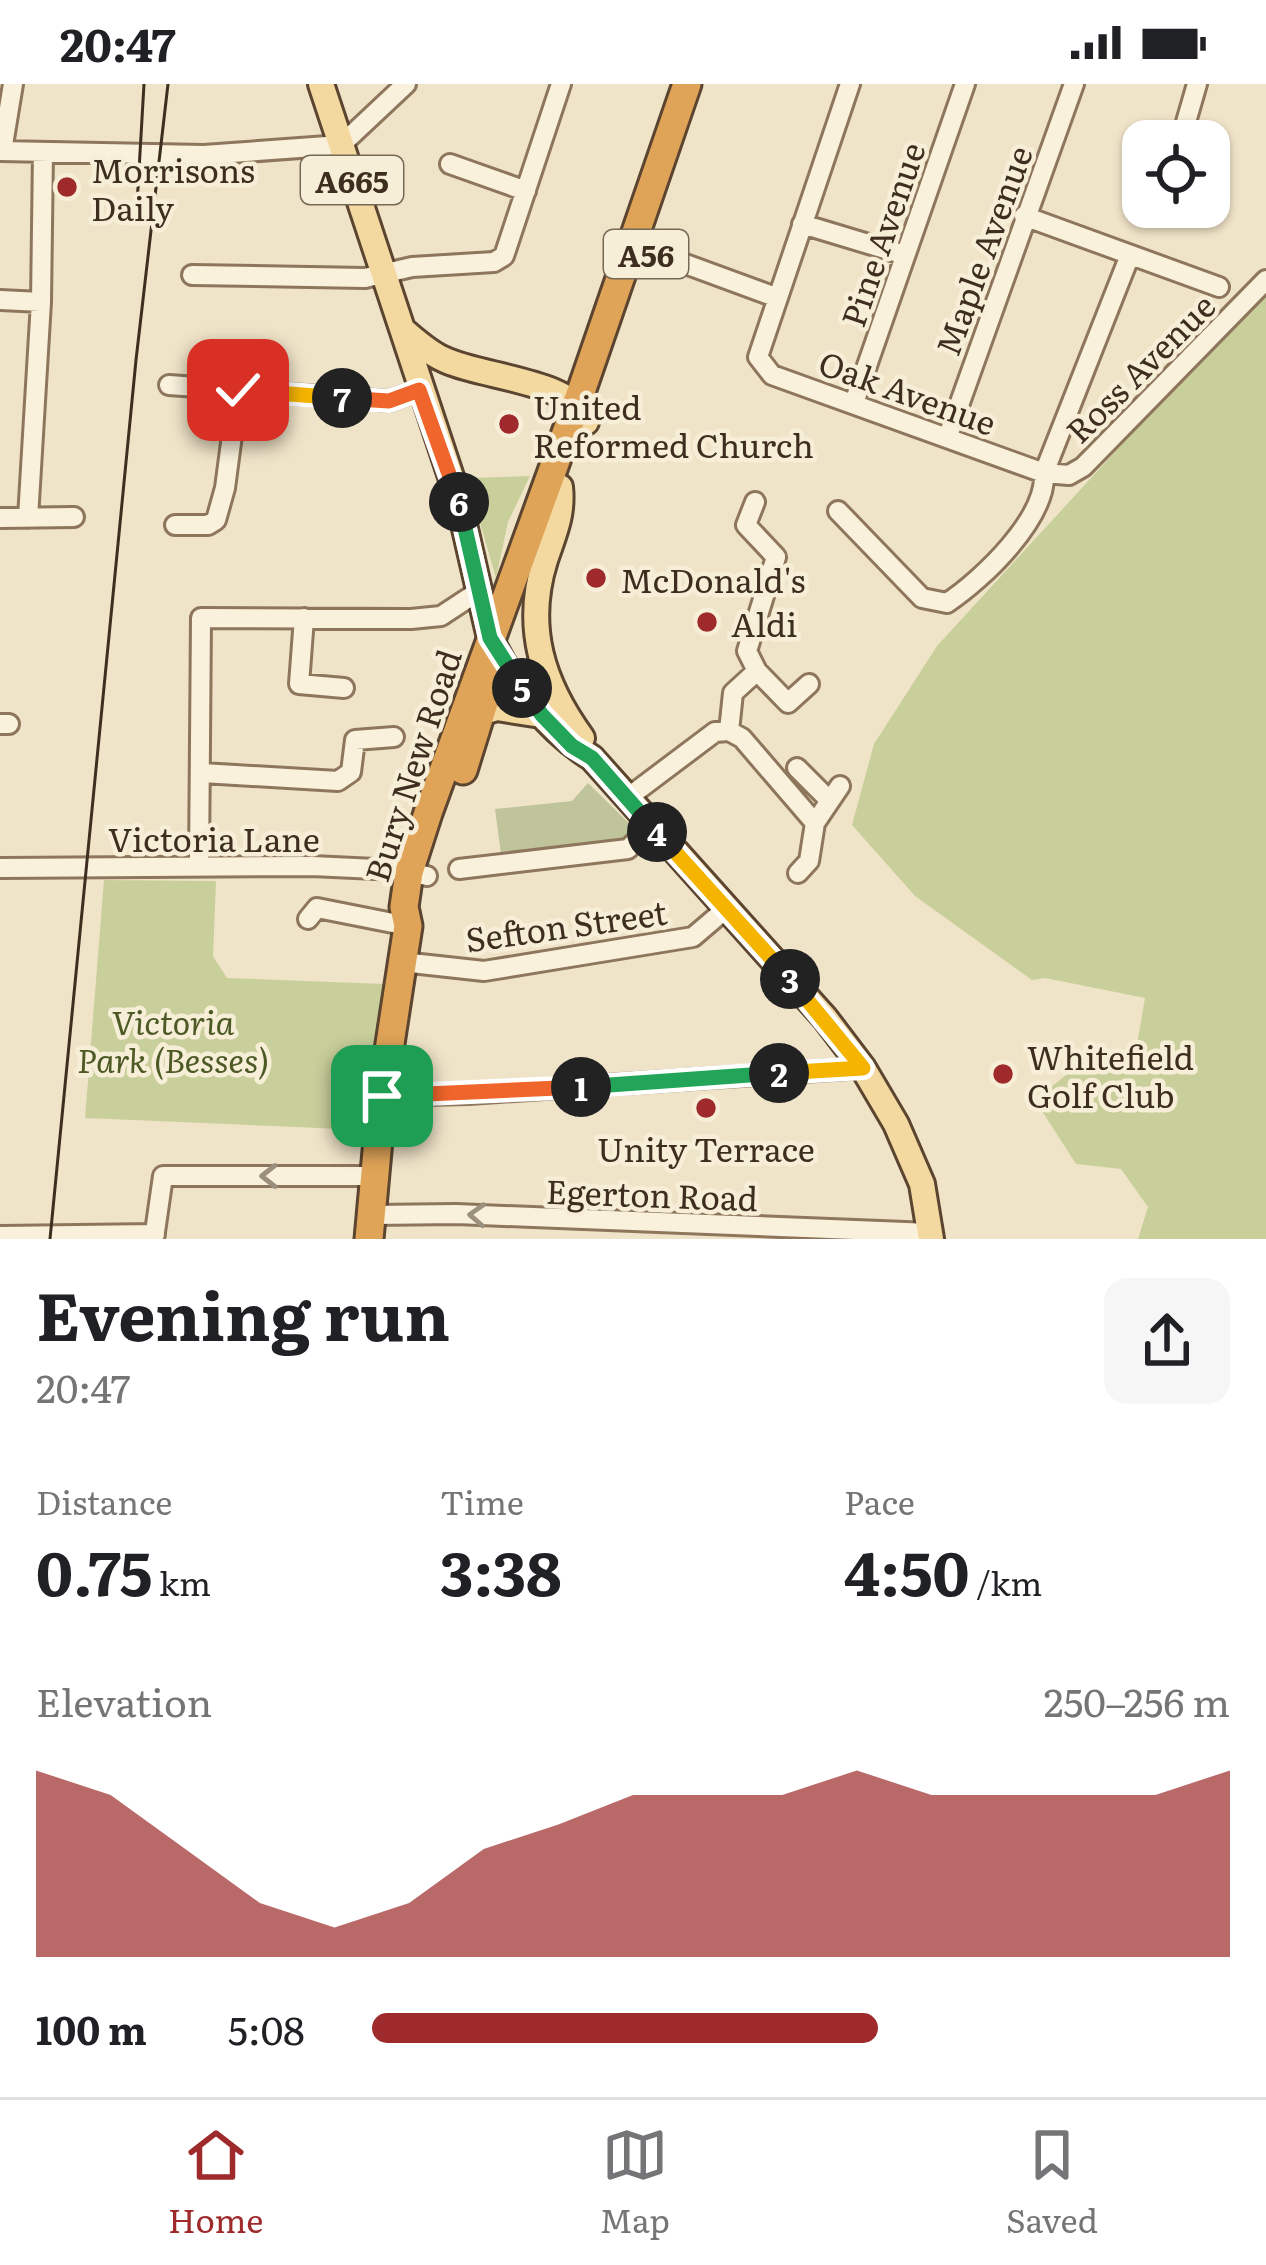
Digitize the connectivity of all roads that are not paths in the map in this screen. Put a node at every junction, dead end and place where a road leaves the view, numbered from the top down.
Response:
1 (13, 84) edge
2 (321, 84) edge
3 (406, 84) edge
4 (561, 84) edge
5 (687, 84) edge
6 (704, 84) edge
7 (850, 84) edge
8 (965, 84) edge
9 (1074, 84) edge
10 (1197, 84) edge
11 (329, 111) junction
12 (367, 118) junction
13 (1187, 120) edge
14 (341, 146) junction
15 (1, 151) edge
16 (44, 152) junction
17 (449, 164) dead end
18 (526, 191) junction
19 (1024, 216) junction
20 (802, 224) junction
21 (639, 247) junction
22 (905, 255) junction
23 (1130, 255) junction
24 (192, 275) dead end
25 (384, 276) junction
26 (1266, 280) edge
27 (1219, 287) dead end
28 (778, 298) junction
29 (0, 300) edge
30 (41, 302) junction
31 (404, 332) junction
32 (440, 358) junction
33 (592, 360) junction
34 (169, 385) dead end
35 (547, 387) junction
36 (238, 390) junction
37 (419, 390) junction
38 (854, 403) junction
39 (581, 413) junction
40 (948, 436) junction
41 (1044, 473) junction
42 (560, 487) junction
43 (755, 502) dead end
44 (838, 511) dead end
45 (74, 517) dead end
46 (0, 518) edge
47 (28, 518) junction
48 (175, 525) dead end
49 (479, 591) junction
50 (304, 618) junction
51 (494, 647) junction
52 (757, 671) junction
53 (809, 684) dead end
54 (344, 688) dead end
55 (483, 712) junction
56 (542, 715) junction
57 (729, 731) junction
58 (394, 737) dead end
59 (592, 758) junction
60 (797, 768) dead end
61 (202, 772) junction
62 (626, 800) junction
63 (815, 823) junction
64 (651, 826) junction
65 (470, 863) dead end
66 (199, 866) junction
67 (0, 868) edge
68 (798, 872) dead end
69 (418, 874) junction
70 (727, 908) junction
71 (308, 919) dead end
72 (408, 926) junction
73 (402, 962) junction
74 (863, 1068) junction
75 (382, 1096) junction
76 (374, 1176) junction
77 (370, 1227) edge
78 (0, 1236) edge
79 (154, 1236) edge
80 (930, 1236) edge

1 - 15 street
2 - 11 main road, A665
3 - 12 street
4 - 18 street
5 - 21 highway, Bury New Road / A56
6 - 21 highway, Bury New Road / A56
7 - 20 street
8 - 22 street, Pine Avenue
9 - 19 street, Maple Avenue
10 - 13 street
11 - 12 street
11 - 14 main road, A665
12 - 14 street
14 - 16 street
14 - 25 main road, A665
15 - 16 street
16 - 30 street
17 - 18 street
18 - 25 street
19 - 23 street
19 - 40 street, Maple Avenue
20 - 22 street
20 - 28 street
21 - 28 street
21 - 33 highway, Bury New Road / A56
21 - 39 highway, Bury New Road / A56
22 - 38 street, Pine Avenue
23 - 27 street
23 - 41 street
24 - 25 street
25 - 31 main road, A665
26 - 41 street, Ross Avenue
28 - 38 street, Oak Avenue
29 - 30 street
30 - 47 street
31 - 32 main road
31 - 37 main road, A665
32 - 35 main road
32 - 37 main road
33 - 35 main road
33 - 39 highway, Bury New Road / A56
34 - 36 street
35 - 39 main road
36 - 37 street
36 - 48 street
37 - 49 main road, A665
38 - 40 street, Oak Avenue
39 - 42 highway, Bury New Road / A56
39 - 51 highway, Bury New Road / A56
40 - 41 street, Oak Avenue
41 - 44 street
42 - 51 highway, Bury New Road / A56
42 - 59 main road
43 - 52 street
45 - 47 street
46 - 47 street
49 - 50 street
49 - 51 main road, A665
50 - 54 street
50 - 61 street
51 - 55 highway, Bury New Road / A56
51 - 56 main road, A665
51 - 69 highway, Bury New Road / A56
52 - 53 street
52 - 57 street
55 - 56 main road
55 - 69 highway, Bury New Road / A56
56 - 59 main road, A665
57 - 62 street
57 - 63 street
58 - 61 street
59 - 62 main road, A665
60 - 63 street
61 - 66 street
62 - 64 main road, A665
63 - 68 street
64 - 65 street
64 - 70 main road, A665
66 - 67 street, Victoria Lane
66 - 69 street, Victoria Lane
69 - 72 highway, Bury New Road / A56
70 - 73 street, Sefton Street
70 - 74 main road, A665
71 - 72 street
72 - 73 highway, Bury New Road / A56
73 - 75 highway, Bury New Road / A56
74 - 75 street
74 - 80 main road, A665
75 - 76 highway, Bury New Road / A56
76 - 77 highway, Bury New Road / A56
76 -> 79 street
80 -> 77 street, Egerton Road
78 - 79 street

